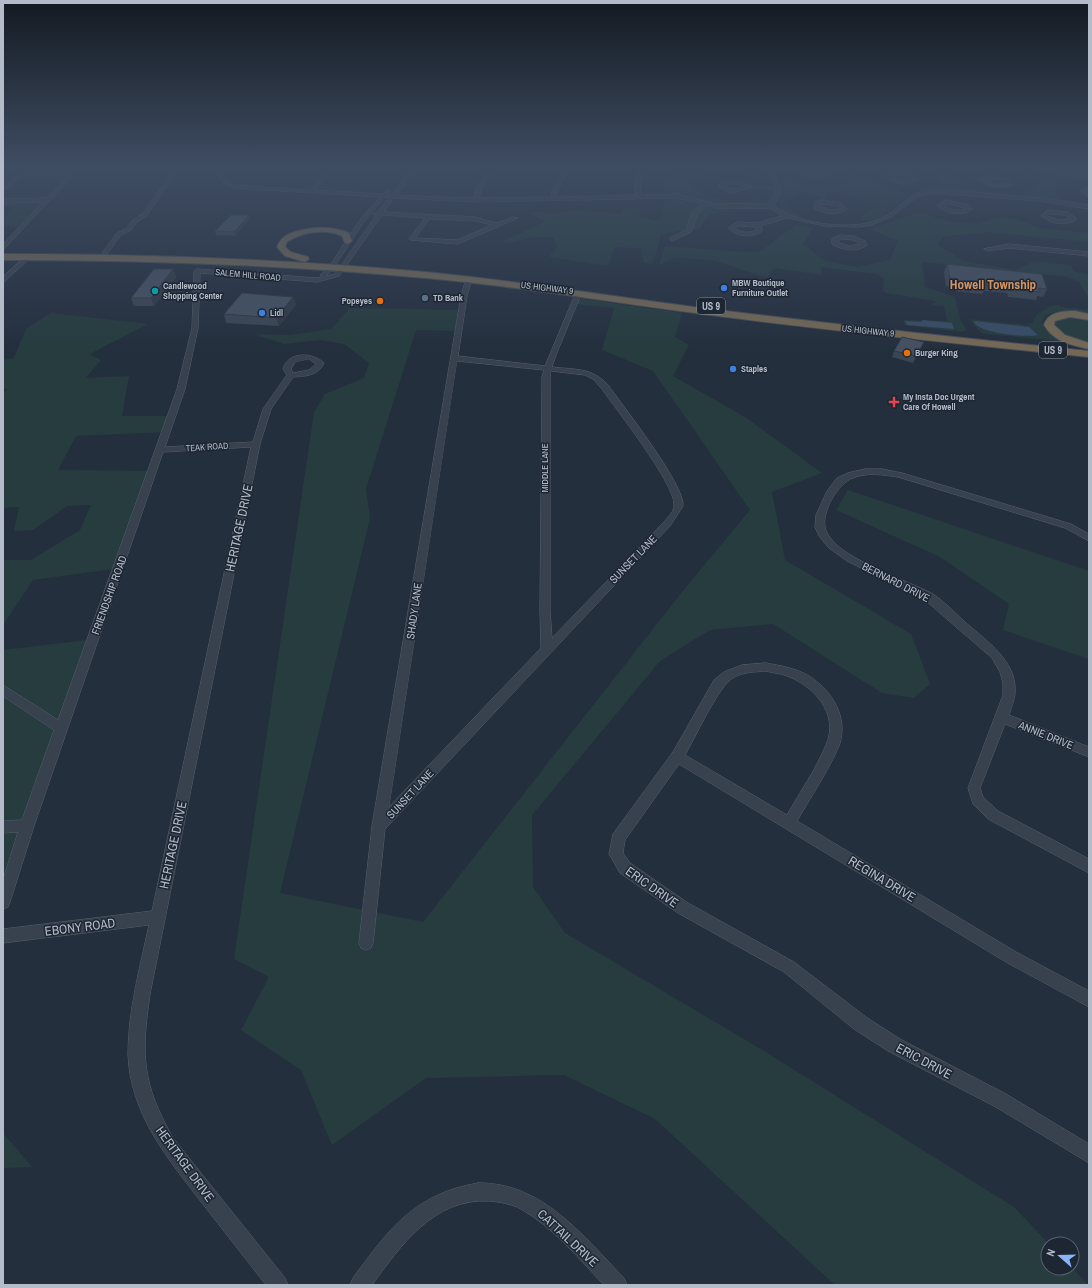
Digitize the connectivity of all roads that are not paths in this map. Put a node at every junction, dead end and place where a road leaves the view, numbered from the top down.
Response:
1 (23, 227) edge
2 (130, 227) edge
3 (358, 227) edge
4 (370, 227) edge
5 (421, 227) edge
6 (492, 227) edge
7 (690, 227) edge
8 (840, 227) edge
9 (846, 237) dead end
10 (348, 240) junction
11 (672, 240) dead end
12 (3, 248) edge
13 (987, 249) dead end
14 (3, 253) edge
15 (105, 253) junction
16 (1089, 254) edge
17 (3, 257) edge
18 (27, 258) junction
19 (92, 259) junction
20 (330, 264) junction
21 (345, 266) junction
22 (190, 270) junction
23 (218, 272) junction
24 (299, 279) junction
25 (469, 279) junction
26 (3, 281) edge
27 (197, 284) junction
28 (579, 292) junction
29 (1089, 317) edge
30 (1017, 347) junction
31 (1089, 347) edge
32 (1089, 354) edge
33 (454, 358) junction
34 (1089, 364) edge
35 (548, 368) junction
36 (291, 375) dead end
37 (256, 444) junction
38 (159, 450) junction
39 (1089, 538) edge
40 (547, 649) junction
41 (3, 690) edge
42 (1002, 718) junction
43 (61, 728) junction
44 (1089, 752) edge
45 (677, 756) junction
46 (788, 823) junction
47 (26, 826) junction
48 (379, 826) junction
49 (3, 827) edge
50 (1089, 866) edge
51 (3, 902) edge
52 (158, 917) junction
53 (3, 936) edge
54 (366, 943) dead end
55 (1089, 999) edge
56 (1089, 1154) edge
57 (278, 1285) edge
58 (360, 1285) edge
59 (617, 1285) edge

1 - 12 street
2 - 15 street
3 - 10 street, SALEM HILL ROAD
4 - 21 street, SALEM HILL ROAD
5 - 6 street
7 - 11 street
8 - 9 street
10 - 20 street, SALEM HILL ROAD
10 - 20 highway
13 - 16 street
14 - 15 highway, US HIGHWAY 9 / US 9
15 - 20 highway, US HIGHWAY 9 / US 9
17 - 18 highway, US HIGHWAY 9 / US 9
18 - 19 highway, US HIGHWAY 9 / US 9
18 - 26 street
19 - 20 highway, US HIGHWAY 9 / US 9
19 - 22 highway
20 - 21 highway, US HIGHWAY 9 / US 9
20 - 24 street, SALEM HILL ROAD
21 - 24 street, SALEM HILL ROAD
21 - 25 highway, US HIGHWAY 9 / US 9
21 - 31 highway, US HIGHWAY 9 / US 9
22 - 23 street, SALEM HILL ROAD
22 - 27 street, FRIENDSHIP ROAD
23 - 24 street, SALEM HILL ROAD
23 - 27 street
25 - 28 highway, US HIGHWAY 9 / US 9
25 - 33 street, SHADY LANE
27 - 38 street, FRIENDSHIP ROAD
28 - 30 highway, US HIGHWAY 9 / US 9
28 - 35 street, MIDDLE LANE
29 - 31 highway
30 - 32 highway, US HIGHWAY 9 / US 9
30 - 34 highway
33 - 35 street, SUNSET LANE
33 - 48 street, SHADY LANE
35 - 40 street, MIDDLE LANE
35 - 40 street, SUNSET LANE
36 - 37 street, HERITAGE DRIVE
37 - 38 street, TEAK ROAD
37 - 52 street, HERITAGE DRIVE
38 - 43 street, FRIENDSHIP ROAD
39 - 42 street, BERNARD DRIVE
40 - 48 street, SUNSET LANE
41 - 43 street
42 - 44 street, ANNIE DRIVE
42 - 50 street, BERNARD DRIVE
43 - 47 street, FRIENDSHIP ROAD
45 - 46 street, REGINA DRIVE
45 - 46 street, ERIC DRIVE
45 - 56 street, ERIC DRIVE
46 - 55 street, REGINA DRIVE
47 - 49 street
47 - 51 street, FRIENDSHIP ROAD
48 - 54 street, SHADY LANE
52 - 53 street, EBONY ROAD
52 - 57 street, HERITAGE DRIVE
58 - 59 street, CATTAIL DRIVE

